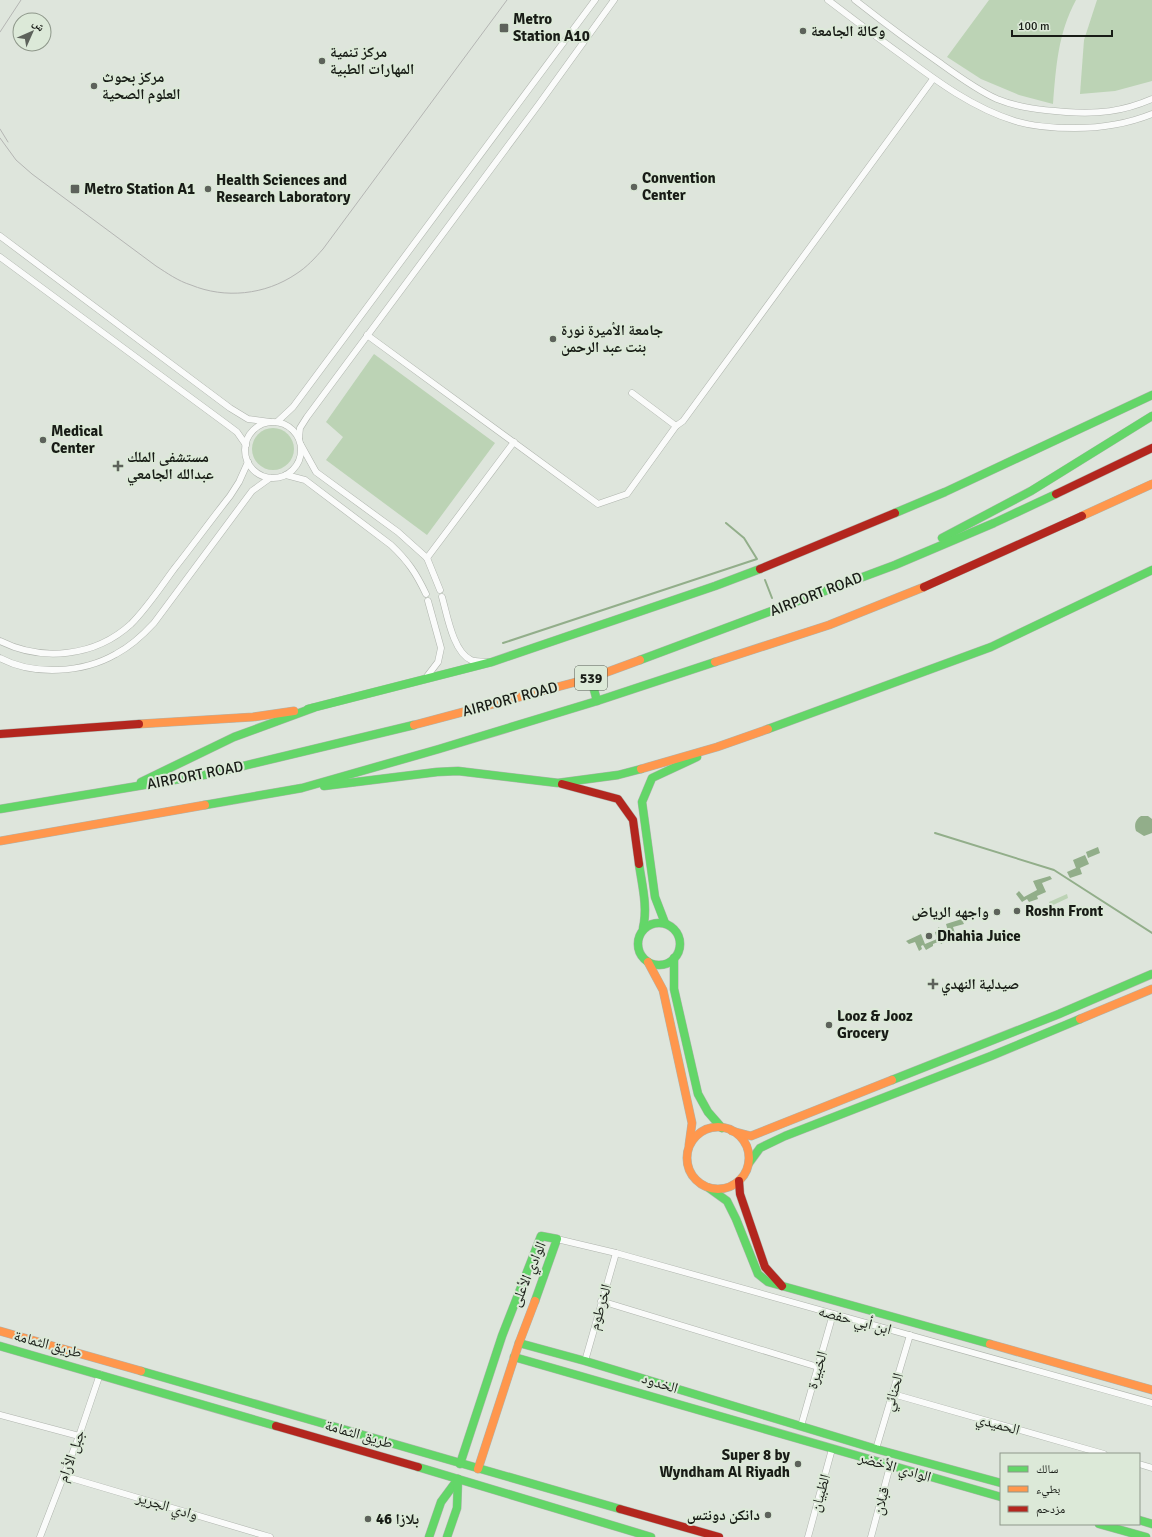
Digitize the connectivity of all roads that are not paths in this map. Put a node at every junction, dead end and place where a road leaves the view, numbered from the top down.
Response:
1 (595, 0) edge
2 (614, 0) edge
3 (828, 0) edge
4 (854, 0) edge
5 (933, 78) junction
6 (1152, 99) edge
7 (1152, 114) edge
8 (0, 236) edge
9 (0, 257) edge
10 (367, 335) junction
11 (632, 393) dead end
12 (1152, 395) edge
13 (1152, 416) edge
14 (270, 422) junction
15 (277, 422) junction
16 (676, 426) junction
17 (298, 438) junction
18 (514, 442) junction
19 (246, 445) junction
20 (301, 445) junction
21 (1152, 448) edge
22 (248, 462) junction
23 (286, 475) junction
24 (270, 478) junction
25 (1152, 484) edge
26 (427, 558) junction
27 (888, 567) junction
28 (1152, 570) edge
29 (440, 590) dead end
30 (426, 594) dead end
31 (442, 597) dead end
32 (428, 601) dead end
33 (0, 641) edge
34 (0, 658) edge
35 (492, 662) junction
36 (591, 678) junction
37 (424, 680) junction
38 (597, 701) junction
39 (313, 708) junction
40 (0, 734) edge
41 (717, 747) junction
42 (558, 783) junction
43 (130, 787) junction
44 (302, 788) junction
45 (0, 809) edge
46 (0, 841) edge
47 (665, 923) junction
48 (643, 928) junction
49 (674, 958) junction
50 (648, 962) junction
51 (1152, 974) edge
52 (1152, 989) edge
53 (722, 1128) junction
54 (732, 1131) junction
55 (689, 1146) junction
56 (749, 1163) junction
57 (739, 1181) junction
58 (709, 1188) junction
59 (557, 1239) junction
60 (616, 1254) junction
61 (783, 1286) junction
62 (601, 1301) junction
63 (833, 1314) junction
64 (0, 1331) edge
65 (910, 1335) junction
66 (519, 1343) junction
67 (0, 1346) edge
68 (514, 1357) junction
69 (585, 1361) junction
70 (818, 1367) junction
71 (100, 1374) junction
72 (1152, 1390) edge
73 (893, 1394) junction
74 (1152, 1403) edge
75 (0, 1415) edge
76 (801, 1426) junction
77 (79, 1436) junction
78 (790, 1437) joint
79 (832, 1449) junction
80 (876, 1449) junction
81 (1100, 1453) edge
82 (460, 1464) junction
83 (1140, 1464) edge
84 (890, 1466) junction
85 (1152, 1468) edge
86 (478, 1469) junction
87 (64, 1476) junction
88 (458, 1479) junction
89 (1000, 1483) edge
90 (1000, 1497) edge
91 (1140, 1520) edge
92 (1152, 1524) edge
93 (1104, 1525) edge
94 (40, 1537) edge
95 (270, 1537) edge
96 (429, 1537) edge
97 (446, 1537) edge
98 (651, 1537) edge
99 (718, 1537) edge
100 (808, 1537) edge
101 (871, 1537) edge
102 (1146, 1537) edge

1 - 15 street
2 - 10 street
3 - 5 street
4 - 6 street
5 - 7 street
5 - 16 street
8 - 14 street
9 - 19 street
10 - 17 street
10 - 18 street
11 - 16 street
12 - 35 main road
13 - 27 main road
14 - 15 street
14 - 19 street
15 - 17 street
16 - 18 street
17 - 20 street
18 - 26 street
19 - 22 street
20 - 23 street
20 - 26 street
21 - 27 main road, AIRPORT ROAD / 539
22 - 24 street
22 - 33 street
23 - 24 street
23 - 30 street
24 - 34 street
25 - 38 main road, AIRPORT ROAD / 539
26 - 29 street
27 - 36 main road, AIRPORT ROAD / 539
28 - 41 main road
31 - 35 street
32 - 37 street
35 - 37 main road
36 - 38 main road
36 - 43 main road, AIRPORT ROAD / 539
37 - 39 main road
38 - 44 main road, AIRPORT ROAD / 539
39 - 40 main road
39 - 43 main road
41 - 42 main road
41 - 47 main road
42 - 44 main road
42 - 48 main road
43 - 45 main road, AIRPORT ROAD / 539
44 - 46 main road, AIRPORT ROAD / 539
47 - 48 main road
47 - 49 main road
48 - 50 main road
49 - 50 main road
49 - 53 main road
50 - 55 main road
51 - 54 main road
52 - 56 main road
53 - 54 main road
53 - 55 main road
54 - 56 main road
55 - 58 main road
56 - 57 main road
57 - 58 main road
57 - 61 main road
58 - 61 main road
59 - 60 street, ابن أبي حفصه
59 - 66 main road, الوادي الأعلى
59 - 82 main road, الوادي الأعلى
60 - 62 street, الخرطوم
60 - 63 street, ابن أبي حفصه
61 - 72 main road
62 - 69 street, الخرطوم
62 - 70 street
63 - 65 street, ابن أبي حفصه
63 - 70 street, الخبيرة
64 - 82 main road, طريق الثمامة
65 - 73 street, الحنائي
65 - 74 street, ابن أبي حفصه
66 - 68 main road, الوادي الأعلى
66 - 69 main road, الخدود
67 - 71 main road, طريق الثمامة
68 - 78 main road, الخدود
68 - 86 main road, الوادي الأعلى
69 - 76 main road, الخدود
70 - 76 street, الخبيرة
71 - 77 street, جبل الأرام
71 - 88 main road, طريق الثمامة
73 - 80 street, الحنائي
73 - 81 street, الحميدي
75 - 77 street
76 - 80 main road, الوادي الأخضر
77 - 87 street, جبل الأرام
78 - 79 main road, الوادي الأخضر
79 - 84 main road, الوادي الأخضر
79 - 100 street, الظبيان
80 - 89 main road, الوادي الأخضر
82 - 86 main road, طريق الثمامة
83 - 85 street
84 - 90 main road, الوادي الأخضر
84 - 101 street, قبلان
86 - 99 main road, طريق الثمامة
87 - 94 street, جبل الأرام
87 - 95 street, وادي الجرير
88 - 96 main road
88 - 97 main road
88 - 98 main road, طريق الثمامة
91 - 92 main road
93 - 102 main road

